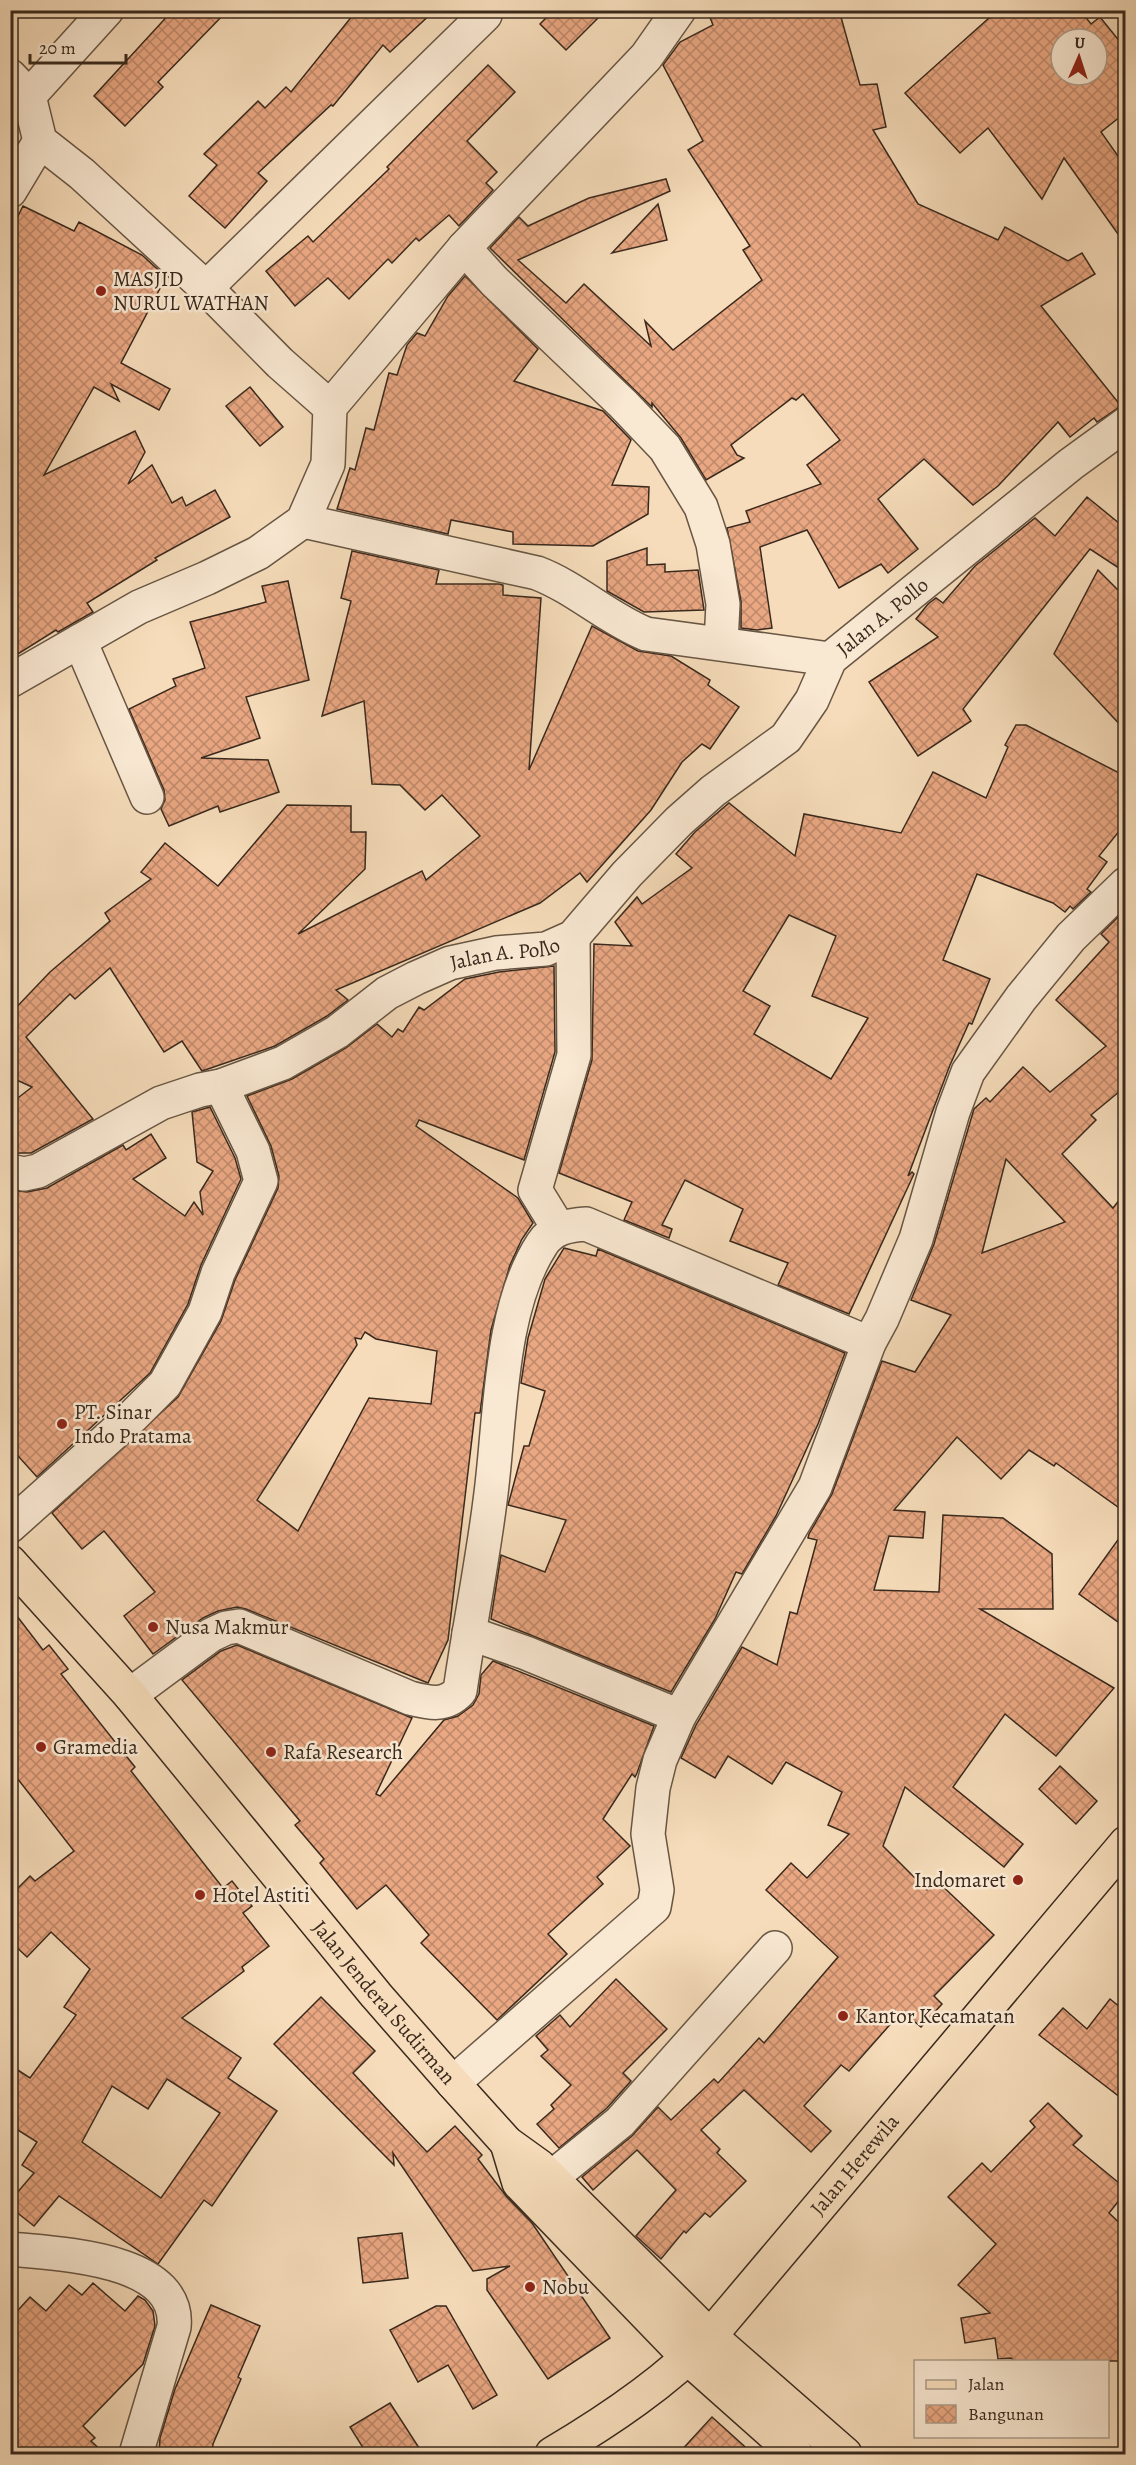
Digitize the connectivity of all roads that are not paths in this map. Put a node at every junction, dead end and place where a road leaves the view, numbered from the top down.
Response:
1 (107, 10) edge
2 (679, 10) edge
3 (486, 12) edge
4 (20, 86) edge
5 (40, 141) junction
6 (10, 191) edge
7 (464, 248) junction
8 (206, 288) junction
9 (330, 407) junction
10 (1125, 424) edge
11 (303, 521) junction
12 (80, 641) junction
13 (721, 643) junction
14 (830, 659) junction
15 (10, 681) edge
16 (147, 797) dead end
17 (1125, 884) edge
18 (573, 937) junction
19 (221, 1086) junction
20 (10, 1171) edge
21 (559, 1229) junction
22 (869, 1343) junction
23 (10, 1526) edge
24 (10, 1562) edge
25 (469, 1633) junction
26 (130, 1695) junction
27 (679, 1716) junction
28 (1125, 1843) edge
29 (775, 1948) dead end
30 (453, 2083) junction
31 (507, 2144) junction
32 (551, 2178) junction
33 (10, 2249) edge
34 (699, 2348) junction
35 (136, 2454) edge
36 (552, 2454) edge
37 (796, 2454) edge
38 (845, 2454) edge

1 - 4 street
2 - 7 street
3 - 8 street
4 - 5 street
5 - 6 street
5 - 8 street
7 - 9 street
7 - 13 street
8 - 9 street
9 - 11 street
10 - 14 street, Jalan A. Pollo
11 - 12 street
11 - 13 street
12 - 15 street
12 - 16 street
13 - 14 street
14 - 18 street, Jalan A. Pollo
17 - 22 street
18 - 19 street, Jalan A. Pollo
18 - 21 street
19 - 20 street, Jalan A. Pollo
19 - 23 street
21 - 22 street
21 - 25 street
22 - 27 street
24 - 26 main road, Jalan Jenderal Sudirman
25 - 26 street
25 - 27 street
26 - 30 main road, Jalan Jenderal Sudirman
27 - 30 street
28 - 34 main road, Jalan Herewila
29 - 32 street
30 - 31 main road, Jalan Jenderal Sudirman
31 - 32 main road, Jalan Jenderal Sudirman
31 - 34 main road
32 - 34 main road, Jalan Jenderal Sudirman
33 - 35 street
34 - 36 main road, Jalan Herewila
34 - 37 main road
34 - 38 main road

